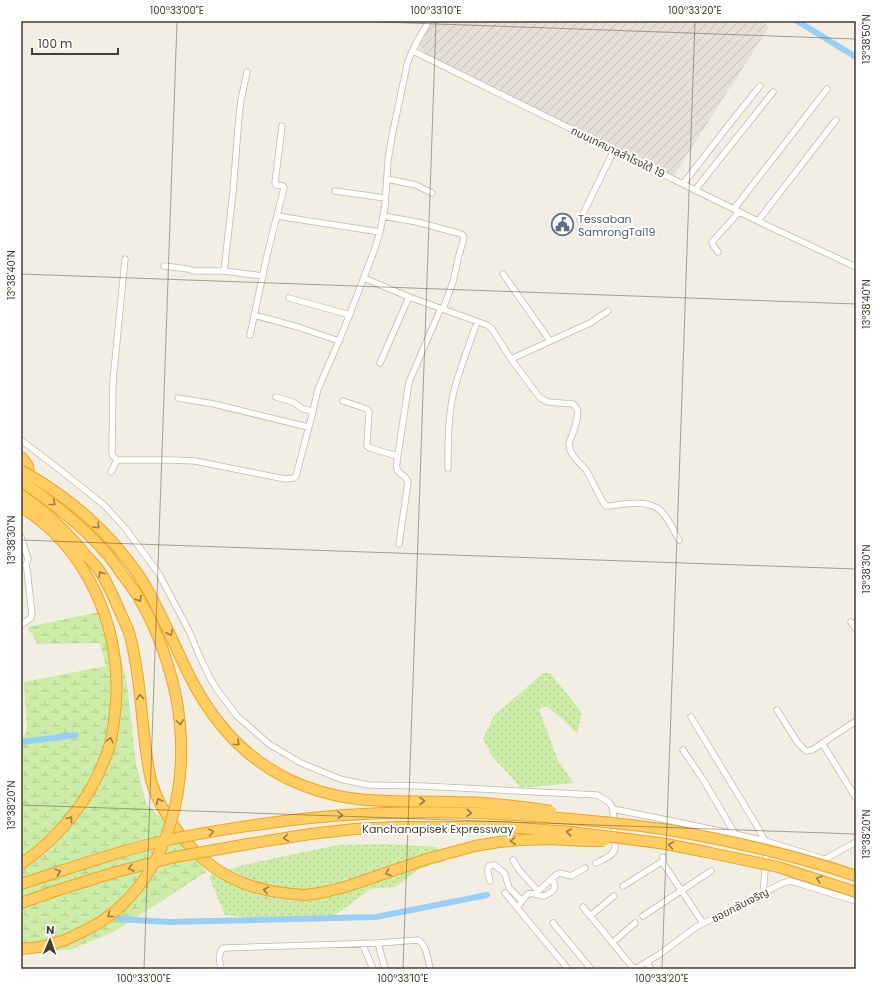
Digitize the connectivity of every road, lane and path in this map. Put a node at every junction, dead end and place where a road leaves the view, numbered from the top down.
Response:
1 (429, 21) edge
2 (410, 57) junction
3 (247, 72) dead end
4 (760, 86) dead end
5 (827, 89) dead end
6 (773, 92) dead end
7 (836, 120) dead end
8 (282, 126) dead end
9 (614, 150) junction
10 (387, 179) junction
11 (684, 184) junction
12 (695, 190) junction
13 (335, 191) dead end
14 (432, 192) dead end
15 (385, 198) junction
16 (736, 211) junction
17 (277, 216) junction
18 (383, 216) junction
19 (580, 220) dead end
20 (758, 221) junction
21 (380, 232) junction
22 (718, 252) dead end
23 (125, 259) dead end
24 (164, 266) dead end
25 (856, 267) edge
26 (224, 271) junction
27 (503, 274) dead end
28 (263, 276) junction
29 (364, 278) junction
30 (409, 297) junction
31 (289, 298) dead end
32 (442, 309) junction
33 (608, 311) dead end
34 (254, 315) junction
35 (350, 315) junction
36 (477, 322) junction
37 (250, 335) dead end
38 (339, 341) junction
39 (550, 341) junction
40 (511, 359) junction
41 (380, 363) dead end
42 (276, 397) dead end
43 (178, 398) dead end
44 (343, 401) dead end
45 (313, 411) junction
46 (308, 427) junction
47 (21, 440) edge
48 (397, 456) junction
49 (21, 457) edge
50 (116, 460) junction
51 (448, 468) dead end
52 (21, 470) edge
53 (111, 472) dead end
54 (21, 481) edge
55 (21, 484) edge
56 (21, 495) edge
57 (21, 507) edge
58 (21, 537) edge
59 (680, 540) dead end
60 (399, 544) dead end
61 (851, 622) dead end
62 (21, 625) edge
63 (856, 630) edge
64 (777, 710) dead end
65 (691, 717) dead end
66 (856, 721) edge
67 (822, 743) junction
68 (683, 750) dead end
69 (856, 798) edge
70 (613, 809) junction
71 (621, 823) junction
72 (735, 834) junction
73 (636, 840) junction
74 (766, 841) junction
75 (856, 842) edge
76 (513, 860) dead end
77 (596, 863) dead end
78 (21, 864) edge
79 (585, 868) dead end
80 (711, 871) dead end
81 (856, 876) edge
82 (551, 879) junction
83 (490, 881) dead end
84 (21, 884) edge
85 (623, 886) dead end
86 (681, 890) junction
87 (537, 892) junction
88 (856, 892) edge
89 (505, 893) dead end
90 (764, 893) junction
91 (614, 896) dead end
92 (522, 901) junction
93 (856, 901) edge
94 (21, 903) edge
95 (517, 907) junction
96 (583, 908) dead end
97 (590, 916) junction
98 (643, 916) dead end
99 (553, 923) dead end
100 (635, 923) dead end
101 (703, 924) junction
102 (612, 942) junction
103 (362, 943) junction
104 (378, 943) junction
105 (21, 949) edge
106 (646, 963) junction
107 (221, 969) edge
108 (373, 969) edge
109 (385, 969) edge
110 (430, 969) edge
111 (568, 969) edge
112 (591, 969) edge
113 (635, 969) edge
114 (651, 969) edge

1 - 2 street
2 - 9 street, ถนนเทศบาลสำโรงใต้ 19
2 - 10 street
3 - 26 street
4 - 11 street
5 - 16 street
6 - 12 street
7 - 20 street
8 - 17 street
9 - 11 street, ถนนเทศบาลสำโรงใต้ 19
9 - 19 street
10 - 14 street
10 - 15 street
11 - 12 street, ถนนเทศบาลสำโรงใต้ 19
12 - 16 street, ถนนเทศบาลสำโรงใต้ 19
13 - 15 street
15 - 18 street
16 - 20 street, ถนนเทศบาลสำโรงใต้ 19
16 - 22 street
17 - 21 street
17 - 28 street
18 - 21 street
18 - 32 street
20 - 25 street, ถนนเทศบาลสำโรงใต้ 19
21 - 29 street
23 - 50 street
24 - 26 street
26 - 28 street
27 - 39 street
28 - 34 street
29 - 30 street
29 - 35 street
30 - 32 street
30 - 41 street
31 - 35 street
32 - 36 street
32 - 48 street
33 - 39 street
34 - 37 street
34 - 38 street
35 - 38 street
36 - 40 street
36 - 51 street
38 - 45 street
39 - 40 street
40 - 59 street
42 - 45 street
43 - 46 street
44 - 48 street
45 - 46 street
46 - 50 street
47 - 70 street
48 - 60 street
49 - 55 highway
50 - 53 street
52 -> 71 highway, bridge
54 -> 105 highway, bridge
73 -> 56 highway, bridge
78 -> 57 highway
58 - 62 street
61 - 63 street
64 - 67 street
65 - 74 street
66 - 67 street
67 - 69 street
68 - 72 street
70 - 72 street
70 - 77 street
71 - 81 highway, Kanchanapisek Expressway, bridge
84 -> 71 highway, Kanchanapisek Expressway, bridge
72 - 74 street
88 -> 73 highway, Kanchanapisek Expressway, bridge
73 -> 94 highway, Kanchanapisek Expressway, bridge
74 - 75 street
74 - 90 street
76 - 87 street
79 - 82 street
80 - 86 street
82 - 87 street
82 - 87 street
83 - 92 street
85 - 86 street
86 - 98 street
86 - 101 street
87 - 92 street
89 - 95 street
90 - 93 street, ซอยกลับเจริญ
90 - 101 street, ซอยกลับเจริญ
91 - 97 street
92 - 95 street
95 - 111 street
96 - 97 street
97 - 102 street
99 - 112 street
100 - 102 street
101 - 106 street, ซอยกลับเจริญ
102 - 113 street
103 - 104 street
103 - 107 street
103 - 108 street
104 - 109 street
104 - 110 street
106 - 113 street, ซอยกลับเจริญ
106 - 114 street

